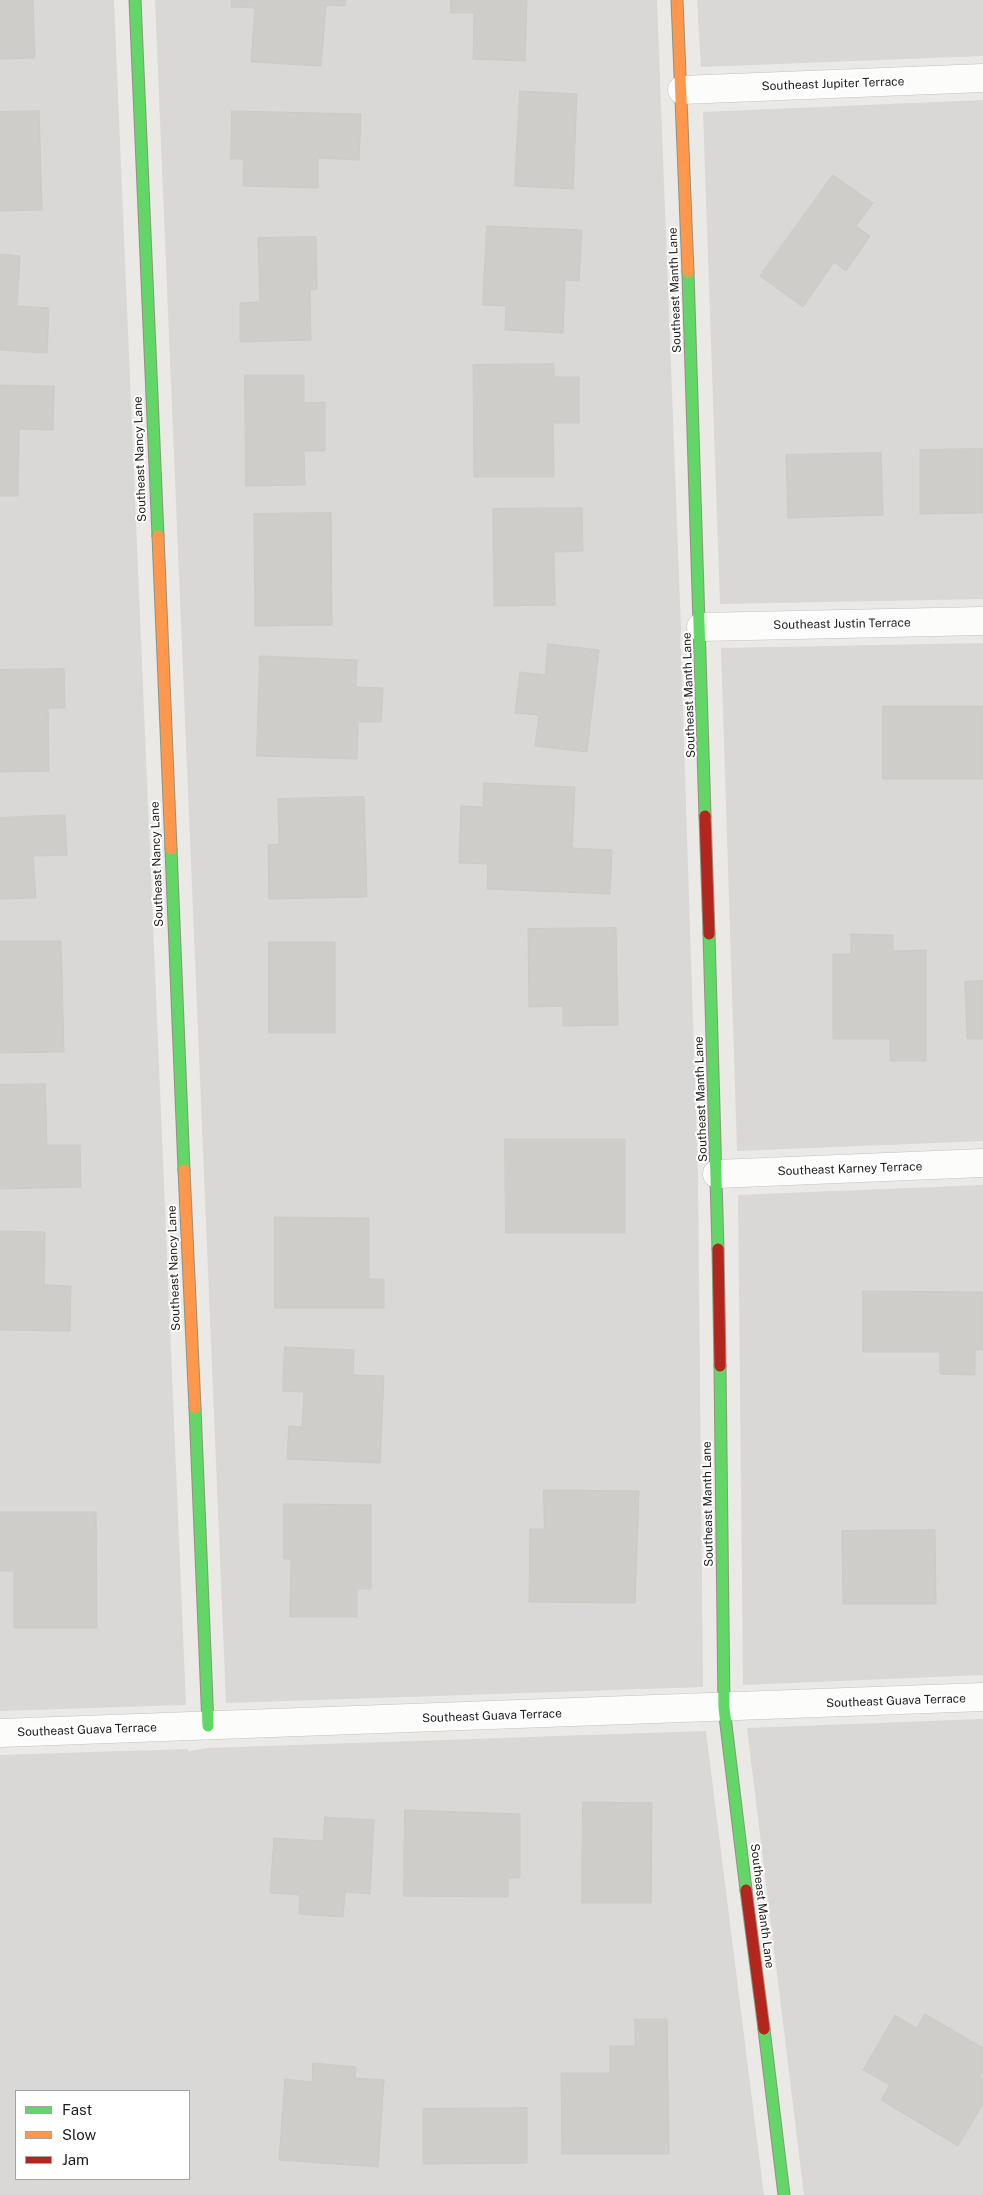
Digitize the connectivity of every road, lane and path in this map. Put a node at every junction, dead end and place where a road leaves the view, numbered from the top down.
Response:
1 (135, 0) edge
2 (677, 0) edge
3 (983, 78) edge
4 (682, 90) junction
5 (983, 621) edge
6 (701, 627) junction
7 (983, 1163) edge
8 (718, 1174) junction
9 (983, 1697) edge
10 (724, 1708) junction
11 (208, 1726) junction
12 (0, 1733) edge
13 (784, 2195) edge

1 - 11 street, Southeast Nancy Lane
2 - 4 street, Southeast Manth Lane
3 - 4 street, Southeast Jupiter Terrace
4 - 6 street, Southeast Manth Lane
5 - 6 street, Southeast Justin Terrace
6 - 8 street, Southeast Manth Lane
7 - 8 street, Southeast Karney Terrace
8 - 10 street, Southeast Manth Lane
9 - 10 street, Southeast Guava Terrace
10 - 11 street, Southeast Guava Terrace
10 - 13 street, Southeast Manth Lane
11 - 12 street, Southeast Guava Terrace

